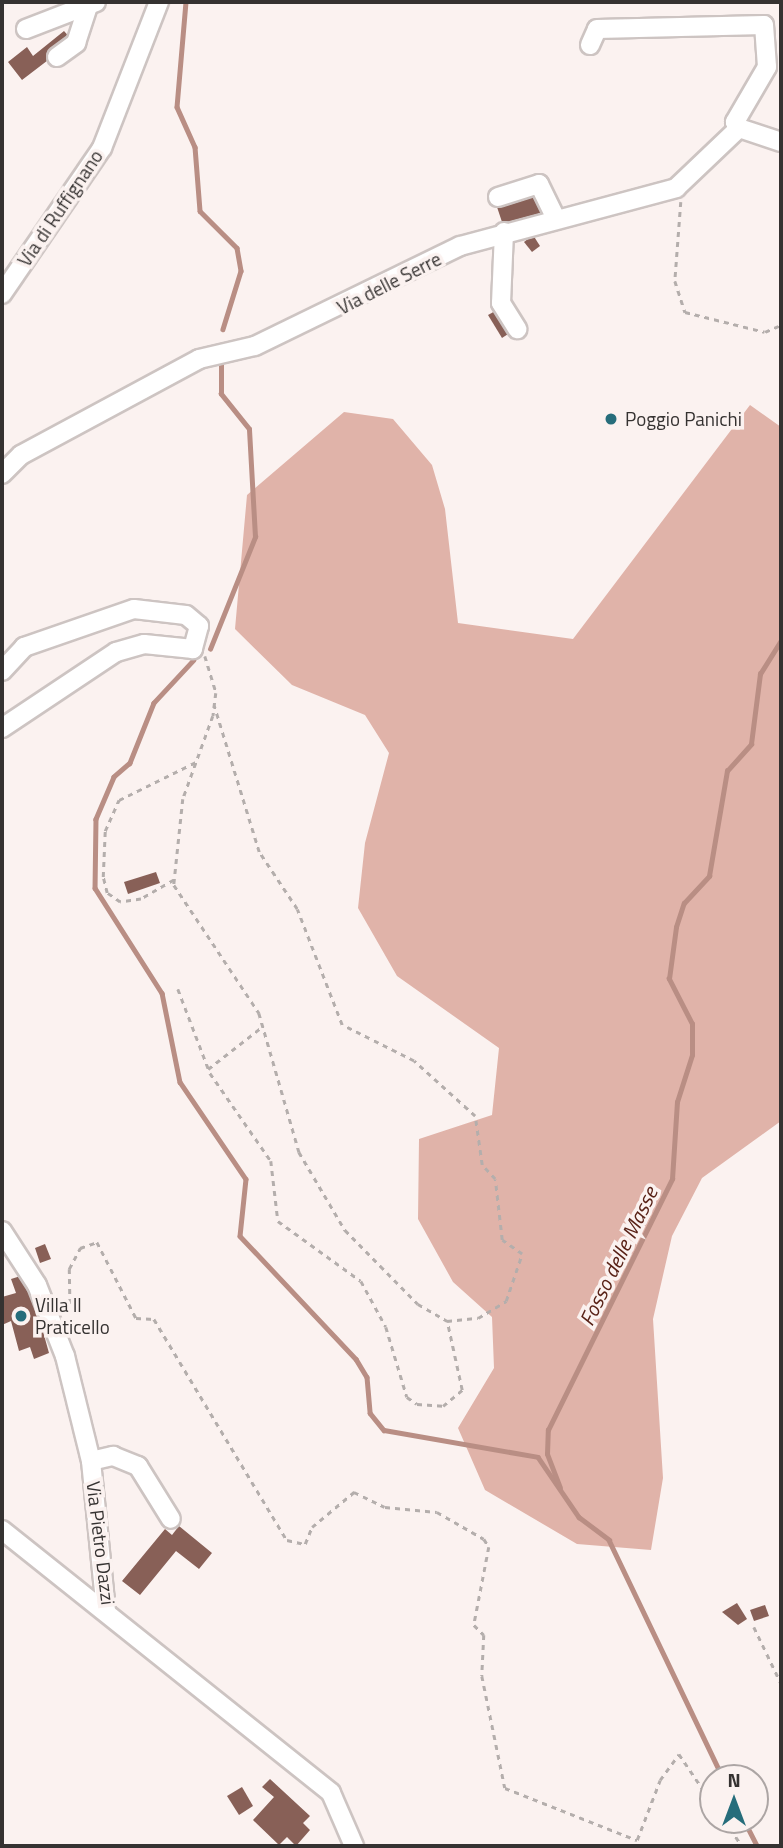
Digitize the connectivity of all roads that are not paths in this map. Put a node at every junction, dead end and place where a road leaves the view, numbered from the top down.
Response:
1 (159, 2) edge
2 (92, 5) edge
3 (26, 29) dead end
4 (590, 45) dead end
5 (57, 57) dead end
6 (739, 128) junction
7 (781, 142) edge
8 (498, 197) dead end
9 (555, 217) junction
10 (504, 232) junction
11 (2, 294) edge
12 (516, 329) dead end
13 (2, 474) edge
14 (2, 671) edge
15 (2, 728) edge
16 (2, 1231) edge
17 (91, 1461) junction
18 (171, 1518) dead end
19 (2, 1530) edge
20 (106, 1610) junction
21 (354, 1846) edge

1 - 11 street, Via di Ruffignano
2 - 3 street
2 - 5 street
4 - 6 street
6 - 7 street
6 - 9 street, Via delle Serre
8 - 9 street
9 - 10 street, Via delle Serre
10 - 12 street
10 - 13 street, Via delle Serre
14 - 15 street
16 - 17 street, Via Pietro Dazzi
17 - 18 street
17 - 20 street, Via Pietro Dazzi
19 - 20 street
20 - 21 street, Via Pietro Dazzi

